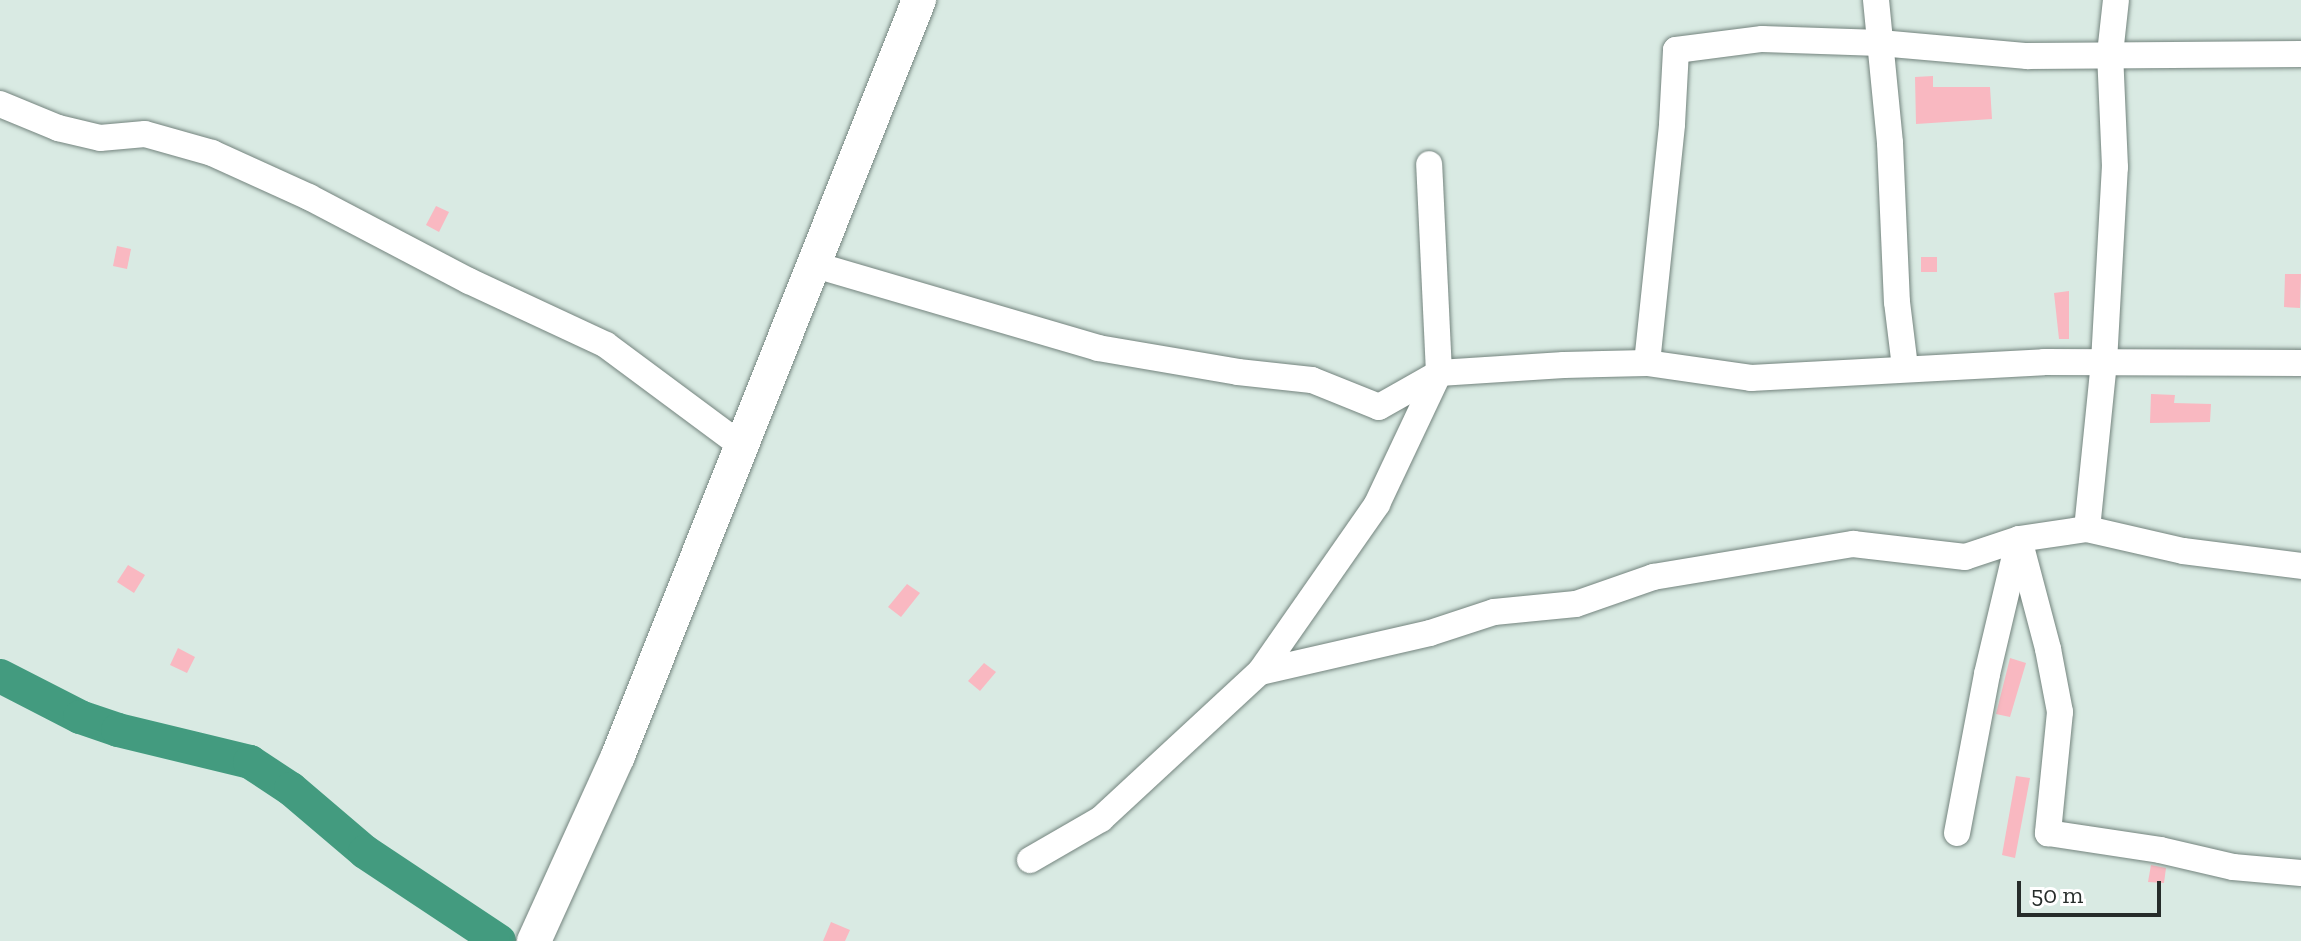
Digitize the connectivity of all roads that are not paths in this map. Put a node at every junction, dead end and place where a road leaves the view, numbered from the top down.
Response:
1 (919, 0) edge
2 (1876, 0) edge
3 (2116, 0) edge
4 (1880, 43) junction
5 (2110, 54) junction
6 (2301, 54) edge
7 (0, 104) edge
8 (1429, 164) dead end
9 (815, 265) junction
10 (2104, 362) junction
11 (1647, 363) junction
12 (2301, 363) edge
13 (1905, 367) junction
14 (1439, 373) junction
15 (742, 446) junction
16 (2087, 529) junction
17 (2019, 539) junction
18 (2301, 566) edge
19 (1260, 672) junction
20 (1957, 833) dead end
21 (1030, 860) dead end
22 (2301, 873) edge
23 (534, 941) edge

1 - 9 main road
2 - 4 street
3 - 5 street
4 - 5 street
4 - 11 street
4 - 13 street
5 - 6 street
5 - 10 street
7 - 15 street
8 - 14 street
9 - 14 street
9 - 15 main road
10 - 12 street
10 - 13 street
10 - 16 street
11 - 13 street
11 - 14 street
14 - 19 street
15 - 23 main road
16 - 17 street
16 - 18 street
17 - 19 street
17 - 20 street
17 - 22 street
19 - 21 street

